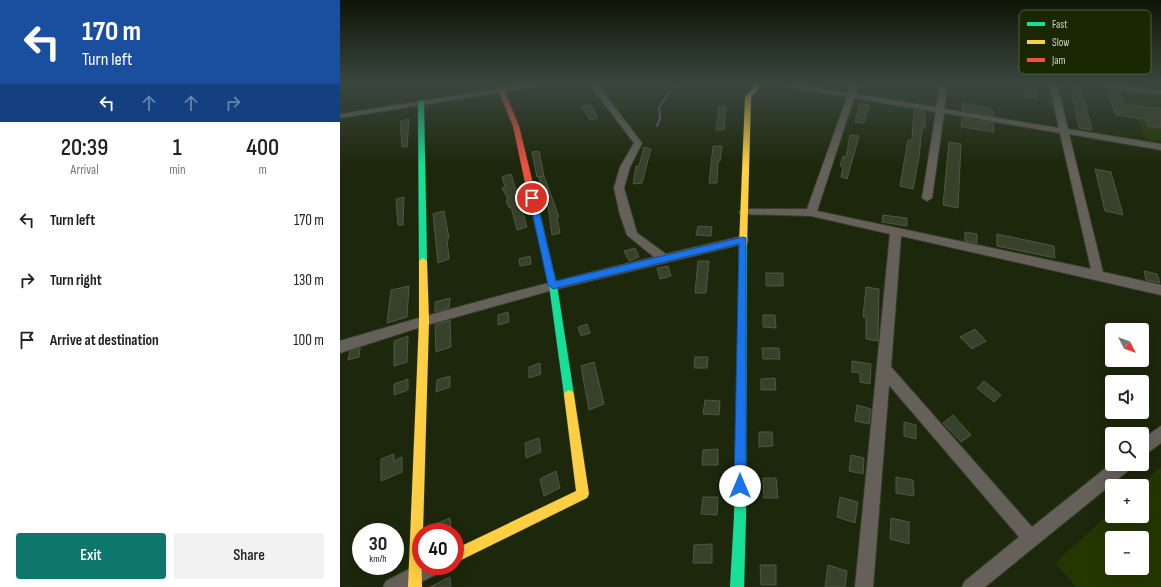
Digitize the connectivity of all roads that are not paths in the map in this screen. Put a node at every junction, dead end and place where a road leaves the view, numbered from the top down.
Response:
1 (367, 111) edge
2 (421, 111) edge
3 (510, 111) edge
4 (614, 111) edge
5 (747, 111) edge
6 (845, 111) edge
7 (940, 111) edge
8 (953, 111) edge
9 (1059, 111) edge
10 (340, 116) edge
11 (1064, 132) junction
12 (1161, 147) edge
13 (927, 198) dead end
14 (744, 212) junction
15 (811, 213) junction
16 (896, 232) junction
17 (743, 240) junction
18 (665, 259) junction
19 (1098, 275) junction
20 (553, 285) junction
21 (1161, 290) edge
22 (424, 321) junction
23 (340, 347) edge
24 (884, 369) junction
25 (1161, 433) edge
26 (1149, 443) edge
27 (1114, 471) edge
28 (1031, 538) junction
29 (464, 552) edge
30 (415, 581) edge
31 (392, 587) edge
32 (737, 587) edge
33 (864, 587) edge
34 (971, 587) edge

1 - 10 street
2 - 22 street
3 - 20 street
4 - 18 street
5 - 14 street
6 - 15 street
7 - 13 street
8 - 11 street
9 - 11 street
11 - 12 street
11 - 19 street
14 - 15 street
14 - 17 street
15 - 16 street
16 - 19 street
16 - 24 street
17 - 18 street
17 - 32 street
18 - 20 street
19 - 21 street
20 - 22 street
20 - 29 street
22 - 23 street
22 - 30 street
24 - 28 street
24 - 33 street
25 - 26 street
27 - 28 street
28 - 34 street
30 - 31 street

